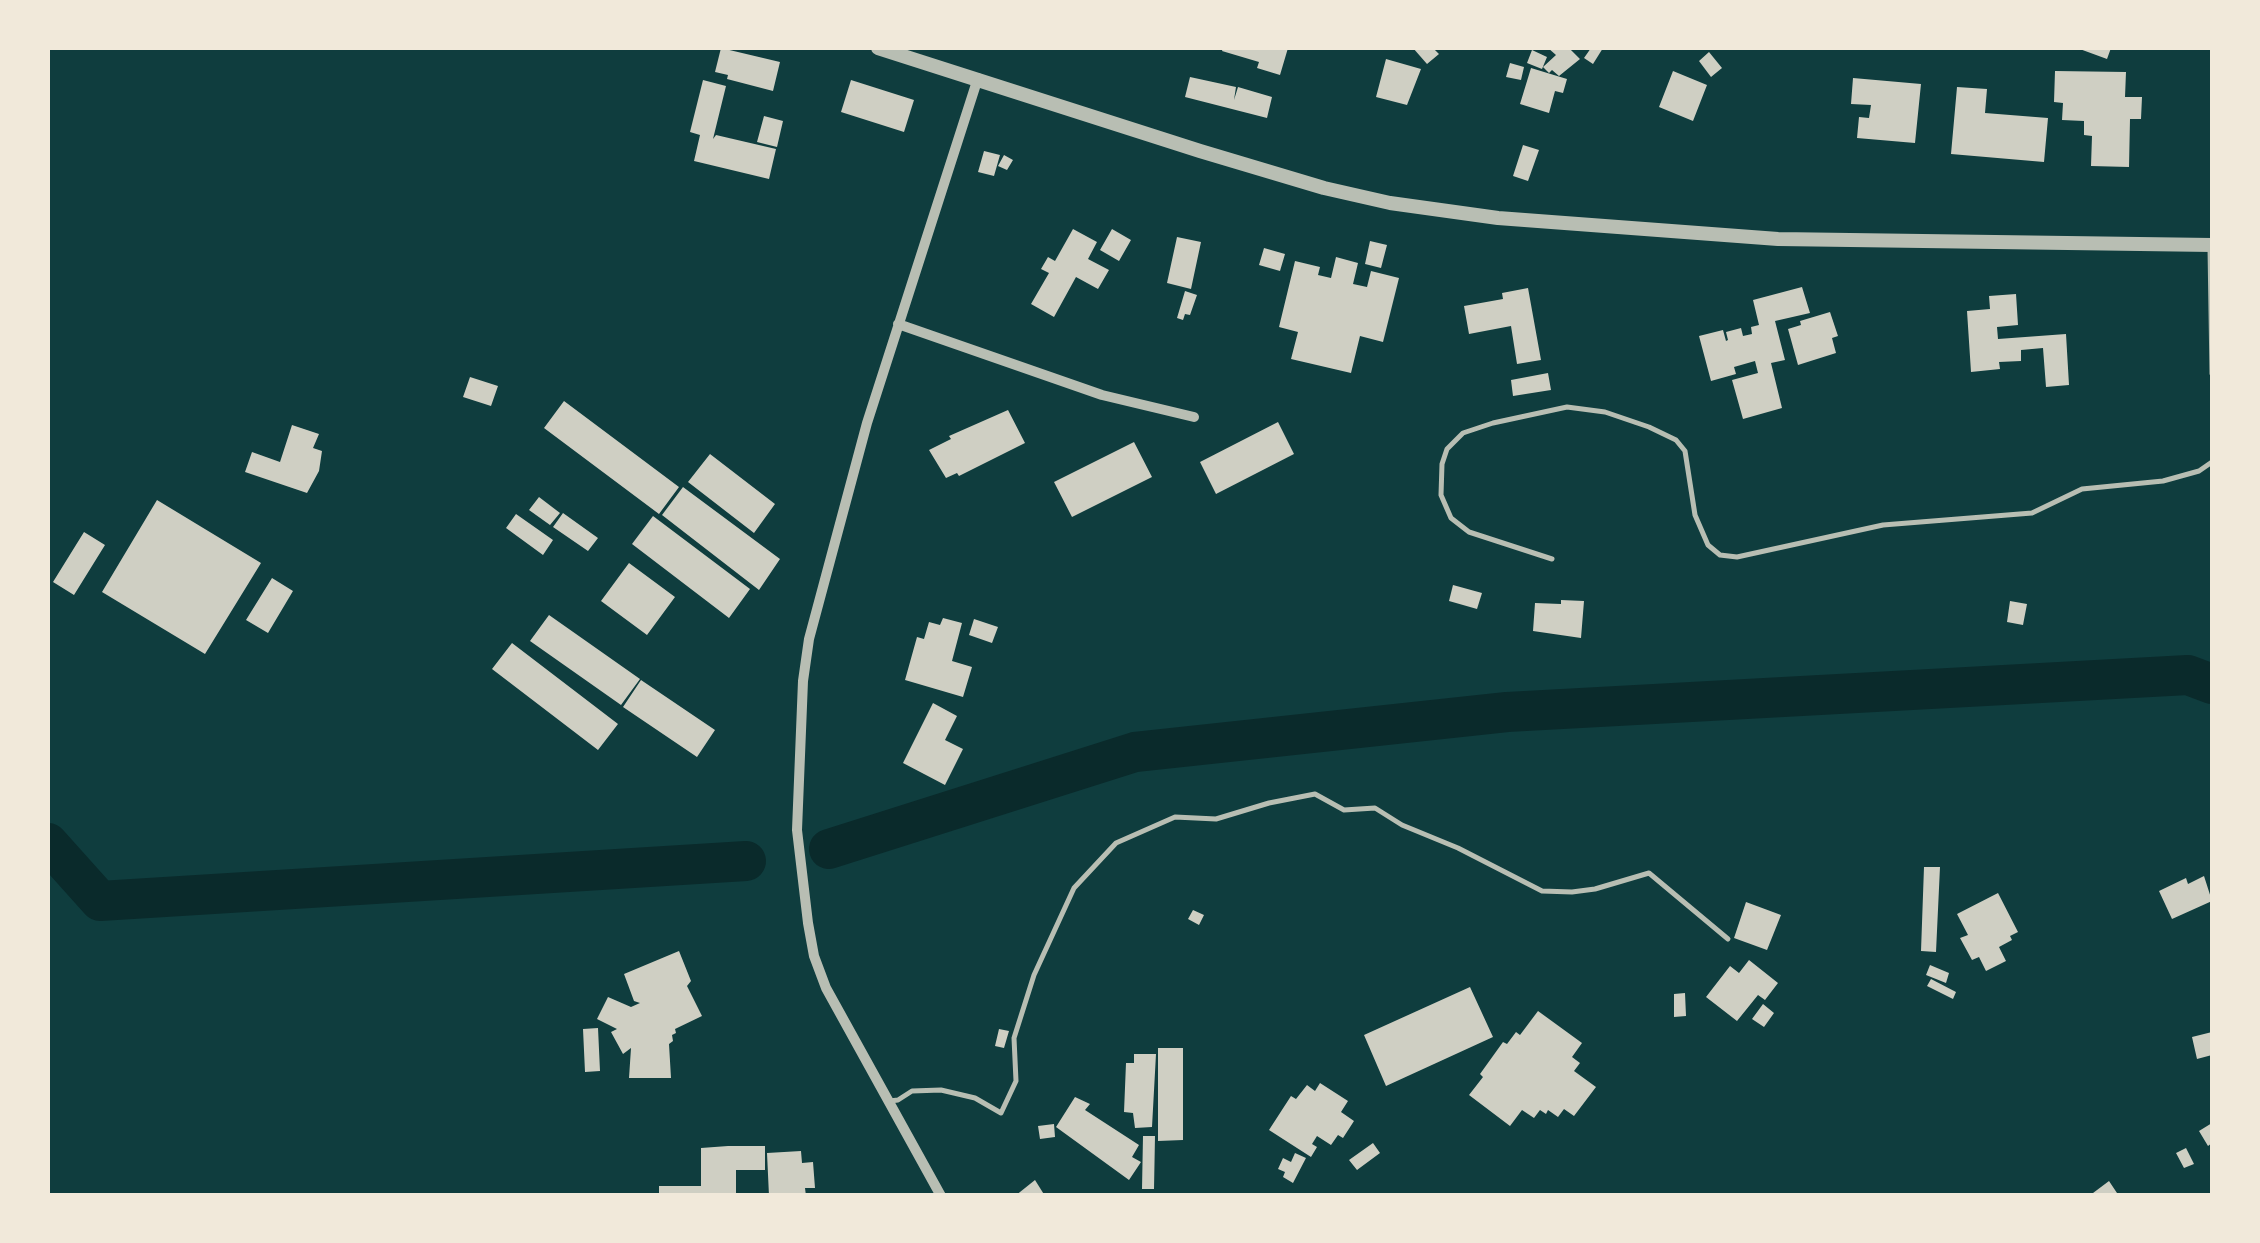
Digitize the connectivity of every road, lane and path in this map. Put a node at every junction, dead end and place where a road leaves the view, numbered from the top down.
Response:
1 (878, 48) edge
2 (978, 78) junction
3 (2211, 245) edge
4 (898, 324) junction
5 (2212, 374) edge
6 (1194, 418) dead end
7 (2212, 462) edge
8 (1552, 559) dead end
9 (1728, 939) dead end
10 (890, 1101) junction
11 (941, 1196) edge

1 - 2 street
2 - 3 street
2 - 4 street
3 - 5 lane
4 - 6 street
4 - 10 street
7 - 8 lane
9 - 10 lane
10 - 11 street

